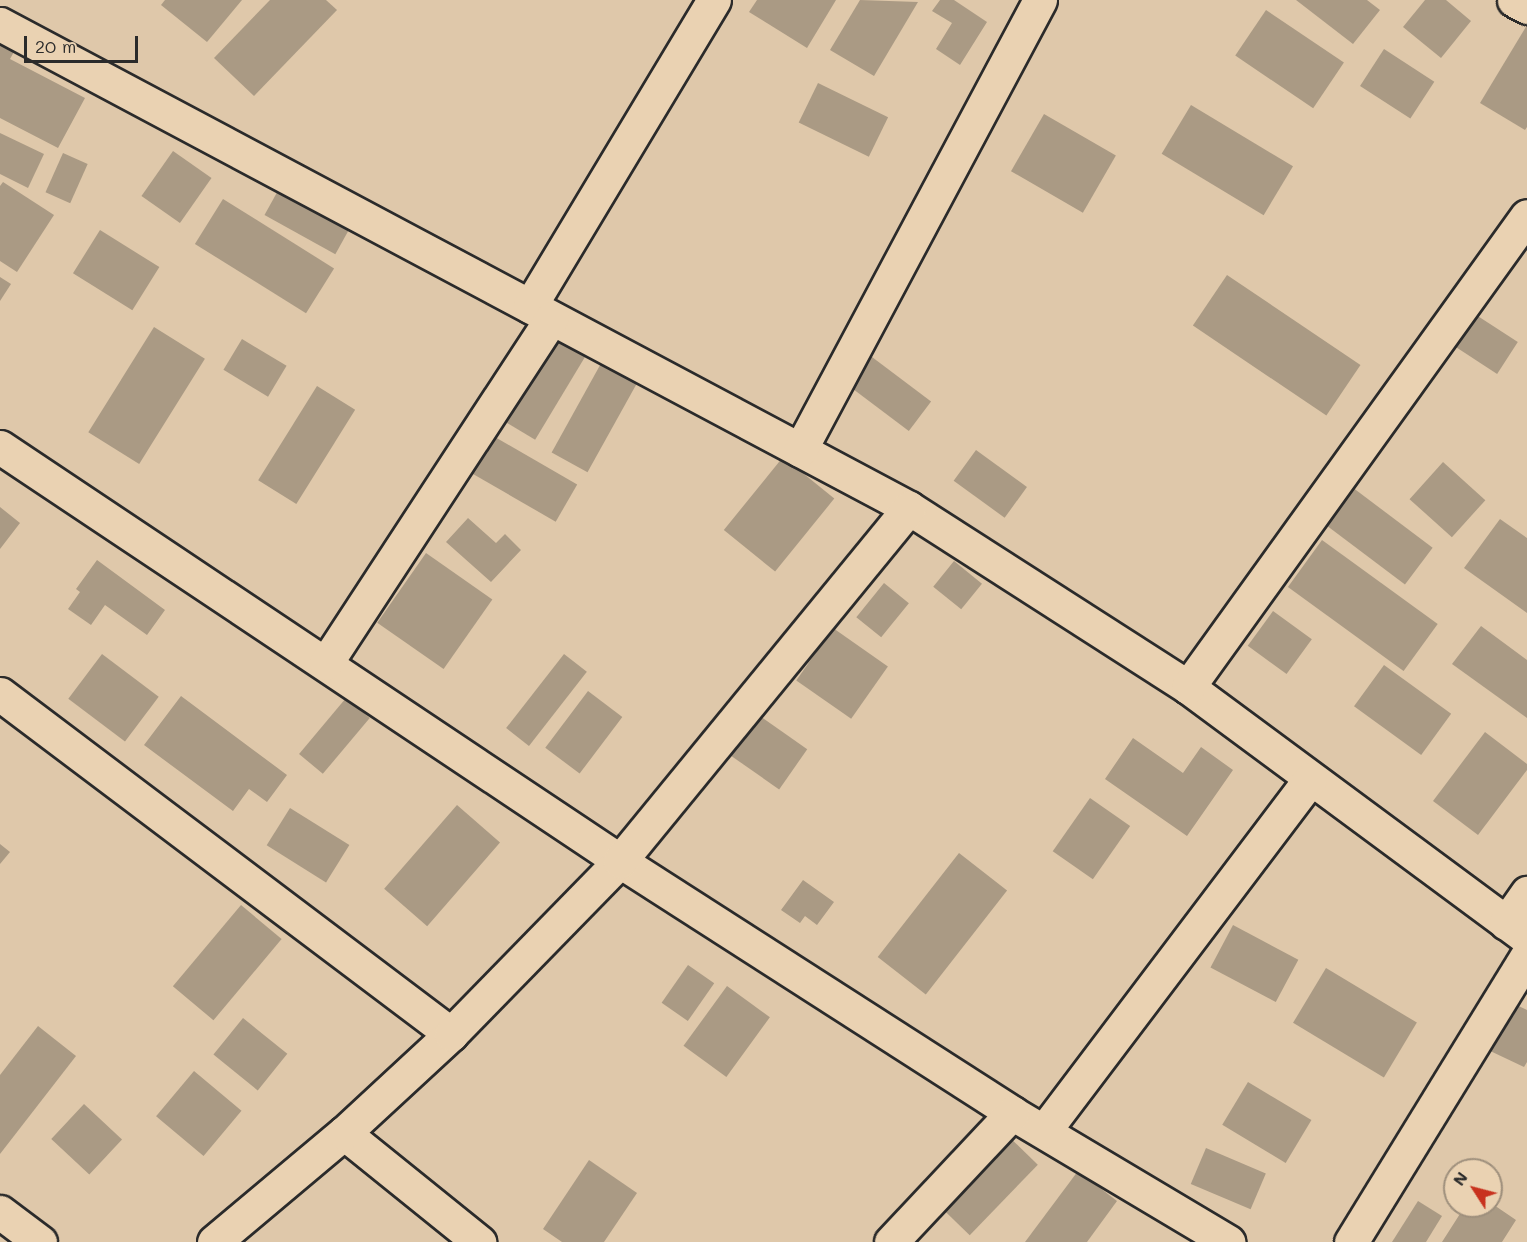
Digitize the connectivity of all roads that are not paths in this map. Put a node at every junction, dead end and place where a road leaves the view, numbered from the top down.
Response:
1 (714, 0) edge
2 (1040, 0) edge
3 (1514, 0) edge
4 (1527, 7) edge
5 (0, 24) edge
6 (1527, 216) edge
7 (541, 312) junction
8 (1, 449) edge
9 (800, 450) junction
10 (909, 508) junction
11 (326, 663) junction
12 (1188, 687) junction
13 (0, 694) edge
14 (1310, 779) junction
15 (620, 861) junction
16 (1527, 893) edge
17 (1517, 931) edge
18 (1527, 956) edge
19 (451, 1034) junction
20 (1012, 1113) junction
21 (1044, 1131) junction
22 (344, 1133) junction
23 (0, 1212) edge
24 (40, 1242) edge
25 (214, 1242) edge
26 (479, 1242) edge
27 (891, 1242) edge
28 (1228, 1242) edge
29 (1351, 1242) edge

1 - 7 street
2 - 9 street
3 - 4 street
5 - 7 street
6 - 12 street
7 - 9 street
7 - 11 street
8 - 11 street
9 - 10 street
10 - 12 street
10 - 15 street
11 - 15 street
12 - 14 street
13 - 19 street
14 - 17 street
14 - 21 street
15 - 19 street
15 - 20 street
16 - 17 street
18 - 29 street
19 - 22 street
20 - 21 street
20 - 27 street
21 - 28 street
22 - 25 street
22 - 26 street
23 - 24 street

